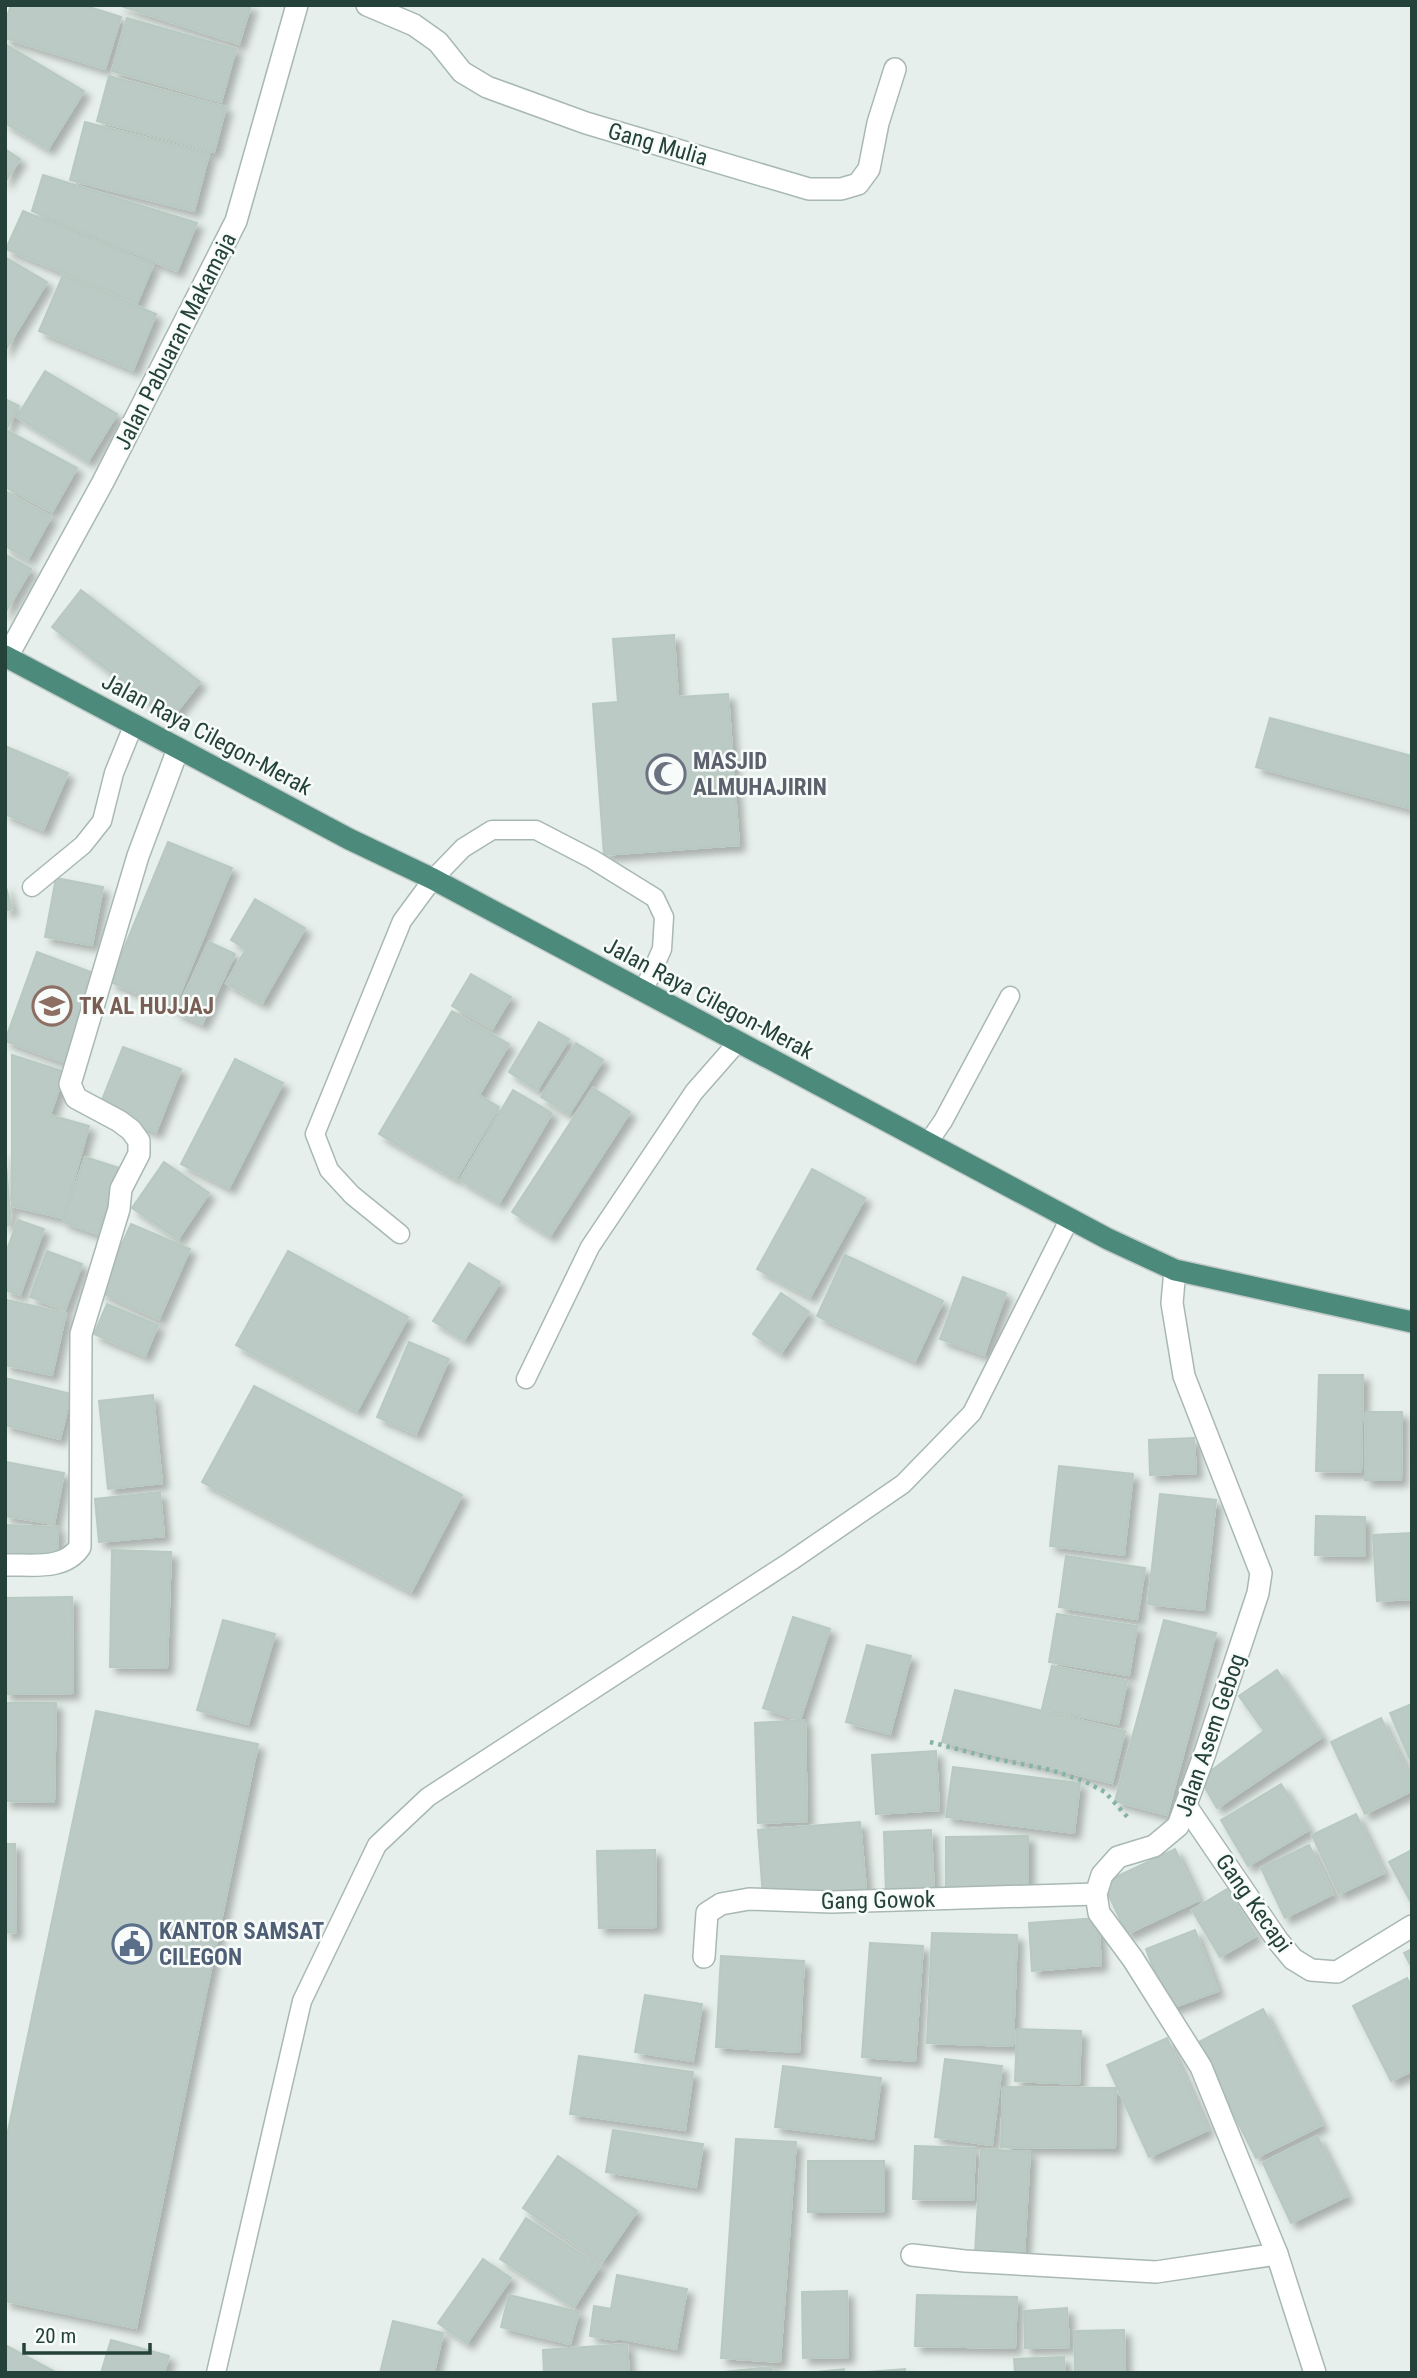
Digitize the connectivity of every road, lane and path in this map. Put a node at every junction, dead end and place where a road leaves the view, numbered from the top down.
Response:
1 (297, 5) edge
2 (367, 5) edge
3 (895, 69) dead end
4 (6, 657) edge
5 (134, 724) junction
6 (178, 749) junction
7 (433, 879) junction
8 (32, 887) dead end
9 (643, 992) junction
10 (1010, 996) dead end
11 (737, 1043) junction
12 (927, 1144) junction
13 (1069, 1220) junction
14 (400, 1234) dead end
15 (1175, 1270) junction
16 (1412, 1322) edge
17 (526, 1379) dead end
18 (5, 1565) edge
19 (930, 1742) dead end
20 (1186, 1806) junction
21 (1154, 1846) junction
22 (1096, 1894) junction
23 (1412, 1926) edge
24 (704, 1957) dead end
25 (1278, 2254) junction
26 (912, 2255) dead end
27 (216, 2373) edge
28 (1315, 2373) edge

1 - 4 street, Jalan Pabuaran Makamaja
2 - 3 street, Gang Mulia
4 - 5 highway, Jalan Raya Cilegon-Merak
5 - 6 highway, Jalan Raya Cilegon-Merak
5 - 8 lane
6 - 7 highway, Jalan Raya Cilegon-Merak
6 - 18 street
7 - 9 highway, Jalan Raya Cilegon-Merak
7 - 9 lane
7 - 14 lane
9 - 11 highway, Jalan Raya Cilegon-Merak
10 - 12 lane
11 - 12 highway, Jalan Raya Cilegon-Merak
11 - 17 lane
12 - 13 highway, Jalan Raya Cilegon-Merak
13 - 15 highway, Jalan Raya Cilegon-Merak
13 - 27 lane
15 - 16 highway, Jalan Raya Cilegon-Merak
15 - 20 street, Jalan Asem Gebog
19 - 21 path
20 - 21 street, Jalan Asem Gebog
20 - 23 street, Gang Kecapi
21 - 22 street, Jalan Asem Gebog
22 - 24 street, Gang Gowok
22 - 25 street
25 - 26 street
25 - 28 street

